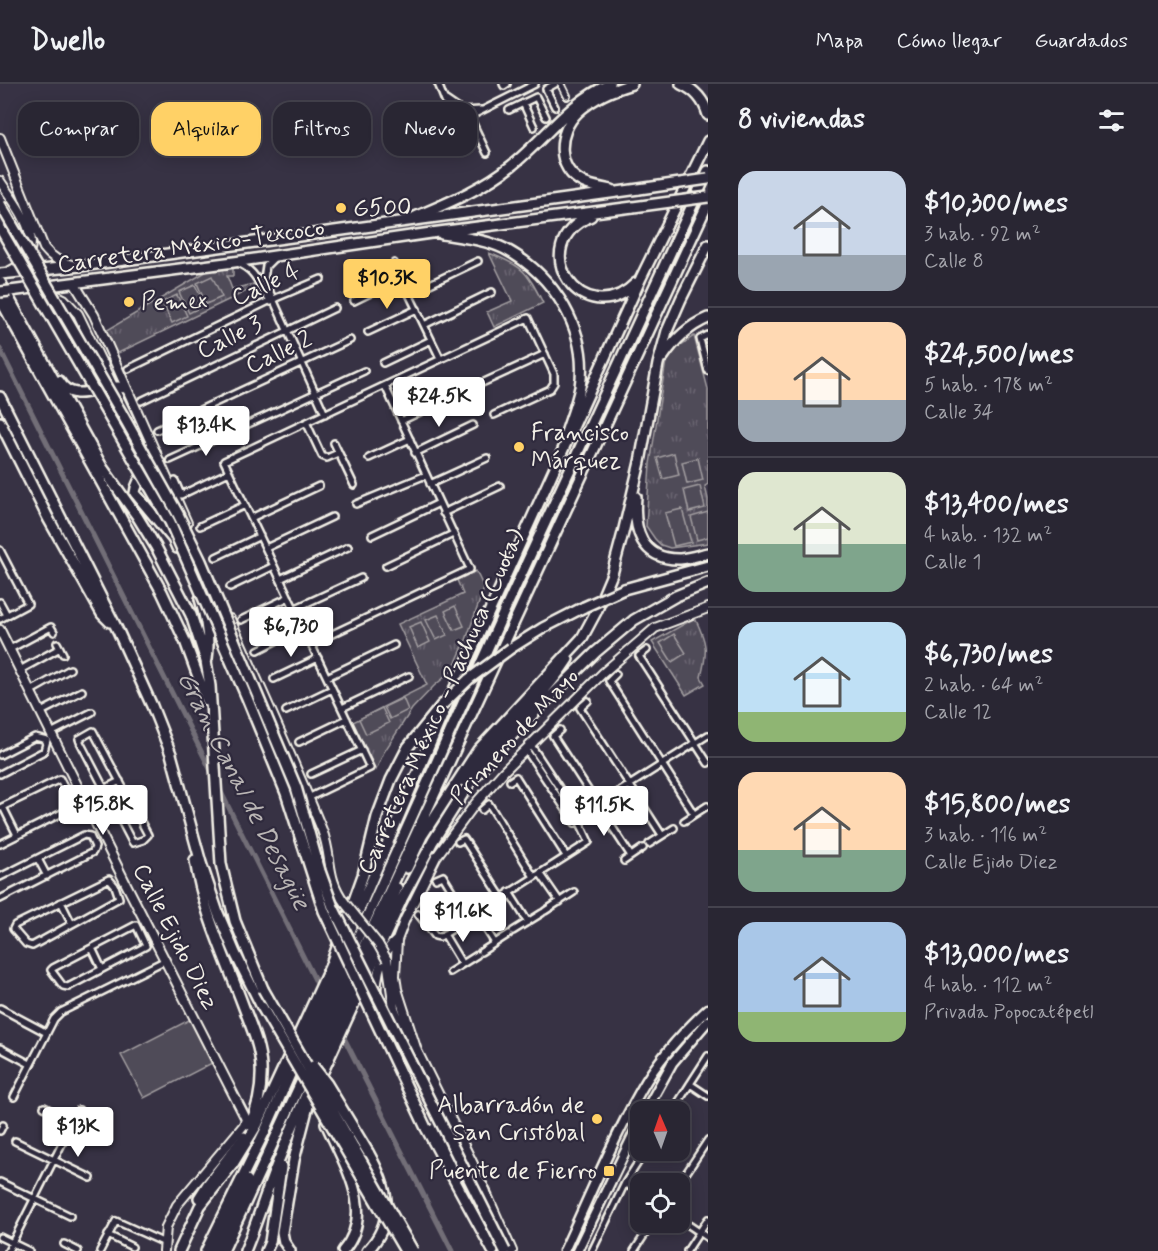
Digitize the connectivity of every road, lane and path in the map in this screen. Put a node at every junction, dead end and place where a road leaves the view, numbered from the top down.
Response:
1 (438, 84) edge
2 (554, 84) edge
3 (561, 84) edge
4 (610, 84) edge
5 (632, 84) edge
6 (681, 84) edge
7 (532, 85) edge
8 (524, 90) junction
9 (567, 96) dead end
10 (446, 100) edge
11 (526, 102) junction
12 (555, 107) dead end
13 (509, 110) dead end
14 (477, 112) edge
15 (708, 115) edge
16 (546, 117) dead end
17 (534, 127) dead end
18 (477, 133) edge
19 (0, 138) edge
20 (708, 141) edge
21 (487, 153) dead end
22 (708, 171) edge
23 (708, 180) edge
24 (0, 181) edge
25 (620, 192) junction
26 (708, 197) edge
27 (708, 203) edge
28 (0, 204) edge
29 (601, 212) junction
30 (401, 222) junction
31 (0, 228) edge
32 (431, 233) junction
33 (708, 245) edge
34 (278, 255) junction
35 (478, 261) dead end
36 (234, 262) junction
37 (394, 263) dead end
38 (81, 267) junction
39 (2, 273) edge
40 (264, 273) junction
41 (256, 276) junction
42 (401, 278) junction
43 (641, 278) junction
44 (321, 279) dead end
45 (0, 282) edge
46 (74, 283) junction
47 (39, 287) junction
48 (0, 292) edge
49 (492, 292) dead end
50 (409, 294) junction
51 (0, 299) edge
52 (354, 301) dead end
53 (272, 302) junction
54 (335, 308) dead end
55 (417, 309) junction
56 (708, 318) edge
57 (424, 324) junction
58 (287, 331) junction
59 (368, 332) dead end
60 (708, 335) edge
61 (351, 340) dead end
62 (431, 340) junction
63 (545, 354) junction
64 (440, 358) junction
65 (706, 358) edge
66 (302, 362) junction
67 (383, 363) dead end
68 (103, 364) junction
69 (658, 364) junction
70 (128, 369) dead end
71 (364, 371) dead end
72 (708, 371) edge
73 (52, 375) junction
74 (482, 383) dead end
75 (115, 386) junction
76 (385, 386) junction
77 (125, 388) junction
78 (464, 391) dead end
79 (90, 392) junction
80 (316, 392) junction
81 (0, 397) edge
82 (141, 401) dead end
83 (325, 414) junction
84 (494, 415) dead end
85 (401, 421) junction
86 (0, 422) edge
87 (307, 424) junction
88 (473, 424) dead end
89 (157, 430) dead end
90 (0, 438) edge
91 (410, 440) junction
92 (334, 444) dead end
93 (14, 451) junction
94 (155, 452) junction
95 (338, 453) junction
96 (415, 453) junction
97 (369, 458) dead end
98 (487, 458) dead end
99 (170, 460) dead end
100 (640, 462) junction
101 (151, 466) junction
102 (229, 472) junction
103 (553, 473) junction
104 (426, 475) junction
105 (175, 481) dead end
106 (430, 484) junction
107 (354, 485) dead end
108 (319, 486) dead end
109 (500, 486) dead end
110 (161, 489) junction
111 (130, 500) junction
112 (438, 503) junction
113 (356, 504) dead end
114 (245, 505) junction
115 (443, 513) junction
116 (332, 516) dead end
117 (251, 518) junction
118 (200, 526) dead end
119 (453, 534) junction
120 (372, 535) dead end
121 (260, 536) junction
122 (348, 547) dead end
123 (266, 548) junction
124 (0, 550) edge
125 (708, 553) edge
126 (216, 557) dead end
127 (207, 565) junction
128 (274, 566) junction
129 (386, 566) dead end
130 (708, 566) edge
131 (361, 578) dead end
132 (280, 579) junction
133 (708, 583) edge
134 (230, 587) dead end
135 (289, 597) junction
136 (0, 602) edge
137 (708, 608) edge
138 (294, 609) junction
139 (7, 615) junction
140 (0, 619) edge
141 (241, 620) dead end
142 (303, 627) junction
143 (0, 630) edge
144 (118, 631) junction
145 (54, 632) dead end
146 (581, 638) junction
147 (311, 644) junction
148 (394, 645) dead end
149 (60, 648) dead end
150 (10, 649) junction
151 (258, 650) dead end
152 (647, 650) dead end
153 (318, 658) junction
154 (206, 661) junction
155 (70, 669) dead end
156 (20, 670) junction
157 (616, 674) dead end
158 (409, 676) dead end
159 (327, 677) junction
160 (274, 679) dead end
161 (332, 689) junction
162 (30, 691) junction
163 (82, 691) dead end
164 (588, 701) dead end
165 (342, 708) junction
166 (286, 711) dead end
167 (41, 712) junction
168 (92, 712) dead end
169 (210, 712) junction
170 (347, 719) junction
171 (560, 730) dead end
172 (708, 735) edge
173 (50, 737) junction
174 (299, 742) dead end
175 (695, 743) junction
176 (528, 747) junction
177 (362, 750) junction
178 (0, 755) edge
179 (708, 763) edge
180 (662, 764) junction
181 (0, 774) edge
182 (311, 774) dead end
183 (120, 781) junction
184 (510, 781) dead end
185 (630, 785) junction
186 (77, 786) junction
187 (104, 789) junction
188 (67, 790) junction
189 (308, 798) junction
190 (84, 799) junction
191 (598, 806) junction
192 (707, 806) edge
193 (1, 807) edge
194 (185, 808) junction
195 (482, 810) dead end
196 (694, 814) junction
197 (575, 820) junction
198 (684, 821) dead end
199 (674, 828) dead end
200 (17, 835) junction
201 (102, 835) junction
202 (662, 835) junction
203 (92, 840) junction
204 (458, 842) dead end
205 (0, 844) edge
206 (566, 856) junction
207 (631, 856) junction
208 (38, 860) junction
209 (624, 861) dead end
210 (540, 873) junction
211 (47, 876) junction
212 (534, 877) junction
213 (0, 878) edge
214 (436, 879) dead end
215 (124, 882) junction
216 (116, 886) junction
217 (509, 892) junction
218 (574, 892) dead end
219 (501, 897) junction
220 (0, 899) edge
221 (402, 899) junction
222 (61, 902) junction
223 (560, 902) junction
224 (418, 914) dead end
225 (476, 914) junction
226 (469, 918) junction
227 (528, 922) junction
228 (72, 924) junction
229 (145, 932) junction
230 (444, 934) junction
231 (397, 940) junction
232 (495, 943) junction
233 (92, 948) junction
234 (164, 961) junction
235 (462, 964) junction
236 (102, 969) junction
237 (450, 972) dead end
238 (334, 975) junction
239 (372, 985) junction
240 (347, 1001) junction
241 (0, 1008) edge
242 (708, 1009) edge
243 (708, 1021) edge
244 (324, 1024) junction
245 (47, 1033) junction
246 (406, 1037) junction
247 (292, 1040) junction
248 (0, 1048) edge
249 (417, 1052) junction
250 (708, 1056) edge
251 (30, 1064) junction
252 (690, 1084) junction
253 (708, 1096) edge
254 (14, 1097) dead end
255 (651, 1101) edge
256 (679, 1101) edge
257 (314, 1102) junction
258 (44, 1107) dead end
259 (79, 1110) dead end
260 (74, 1121) junction
261 (437, 1133) junction
262 (100, 1135) dead end
263 (708, 1140) edge
264 (15, 1141) dead end
265 (630, 1142) edge
266 (54, 1160) junction
267 (639, 1161) edge
268 (686, 1173) edge
269 (91, 1178) dead end
270 (0, 1182) edge
271 (625, 1183) junction
272 (630, 1186) edge
273 (487, 1194) junction
274 (34, 1198) junction
275 (469, 1205) junction
276 (70, 1216) dead end
277 (708, 1219) edge
278 (690, 1226) edge
279 (699, 1232) junction
280 (646, 1233) edge
281 (108, 1235) junction
282 (0, 1237) edge
283 (708, 1238) edge
284 (12, 1243) junction
285 (64, 1244) dead end
286 (132, 1247) dead end
287 (165, 1247) edge
288 (8, 1251) edge
289 (29, 1251) edge
290 (78, 1251) edge
291 (100, 1251) edge
292 (174, 1251) edge
293 (182, 1251) edge
294 (206, 1251) edge
295 (215, 1251) edge
296 (223, 1251) edge
297 (245, 1251) edge
298 (266, 1251) edge
299 (290, 1251) edge
300 (343, 1251) edge
301 (367, 1251) edge
302 (405, 1251) edge
303 (413, 1251) edge
304 (493, 1251) edge
305 (505, 1251) edge
306 (512, 1251) edge
307 (564, 1251) edge
308 (577, 1251) edge
309 (592, 1251) edge
310 (634, 1251) edge
311 (687, 1251) edge

1 - 10 street
2 - 12 street
3 - 9 street
4 - 30 highway
5 - 25 highway
6 - 15 highway
7 - 8 street
8 - 11 street
8 - 14 street
11 - 13 street
11 - 16 street
11 - 17 street
18 - 21 street
19 - 38 main road
20 - 43 highway
22 - 238 highway, Carretera México - Pachuca (Cuota)
23 - 25 highway, Carretera México-Texcoco, bridge
24 - 39 main road
25 - 30 highway, Carretera México-Texcoco
26 - 29 highway, Carretera México-Texcoco, bridge
27 - 240 highway, Carretera México - Pachuca (Cuota)
28 - 239 highway, bridge
29 - 32 highway, Carretera México-Texcoco
29 - 43 highway
30 - 38 highway, Carretera México-Texcoco
31 - 275 highway, bridge
32 - 34 highway, Carretera México-Texcoco
32 - 103 highway
33 - 69 highway
34 - 36 highway, Carretera México-Texcoco
34 - 40 street
35 - 50 street
36 - 41 street
36 - 46 highway, Carretera México-Texcoco
37 - 42 street
38 - 39 highway, Carretera México-Texcoco
40 - 41 street
40 - 53 street
41 - 53 street
42 - 50 street
42 - 52 street
43 - 103 highway
44 - 53 street, Calle 4
45 - 73 highway
46 - 47 highway, Carretera México-Texcoco
46 - 77 main road
47 - 48 highway, Carretera México-Texcoco, bridge
47 - 68 main road
49 - 57 street
50 - 55 street
51 - 169 highway
53 - 58 street
53 - 70 street, Calle 4
54 - 58 street, Calle 3
55 - 57 street
55 - 59 street
56 - 69 highway
57 - 62 street
58 - 66 street
58 - 82 street, Calle 3
60 - 65 street
61 - 66 street, Calle 2
62 - 64 street
62 - 67 street
63 - 64 street
63 - 74 street
63 - 84 street
64 - 76 street
65 - 72 street
66 - 80 street
66 - 89 street, Calle 2
68 - 75 main road
68 - 79 highway
69 - 100 highway
71 - 80 street
73 - 79 highway
73 - 111 highway
75 - 77 highway
75 - 79 highway
75 - 101 main road
76 - 83 street
76 - 85 street
77 - 94 main road
78 - 85 street
80 - 83 street
80 - 99 street
81 - 144 highway
83 - 87 street
85 - 91 street
86 - 93 highway
87 - 95 street
87 - 102 street
88 - 96 street
90 - 93 highway
91 - 96 street
91 - 97 street
92 - 95 street
93 - 144 highway
94 - 101 highway
94 - 127 main road
95 - 107 street
96 - 104 street
98 - 106 street
100 - 125 highway
100 - 146 highway
101 - 110 main road
101 - 111 highway
102 - 105 street
102 - 114 street
103 - 238 highway
104 - 106 street
104 - 113 street
106 - 112 street
108 - 117 street
109 - 115 street
110 - 111 highway
110 - 127 main road
111 - 154 highway
111 - 154 highway
112 - 115 street
112 - 120 street
114 - 117 street
114 - 118 street
115 - 119 street
116 - 123 street
117 - 121 street
119 - 129 street
119 - 147 street
121 - 123 street
121 - 126 street
122 - 132 street
123 - 128 street
124 - 139 street
127 - 189 main road
128 - 132 street
128 - 134 street
130 - 238 highway, bridge
131 - 138 street
132 - 135 street
133 - 221 highway
135 - 138 street
135 - 141 street
136 - 139 street
137 - 176 main road, Primero de Mayo
138 - 142 street
139 - 140 street
142 - 147 street
142 - 151 street
143 - 150 main road, Calle Ejido Diez
144 - 194 highway
145 - 150 street
146 - 221 highway
146 - 240 highway
147 - 153 street
148 - 159 street
149 - 156 street
150 - 156 main road, Calle Ejido Diez
152 - 175 street
153 - 159 street
153 - 160 street
154 - 169 highway
155 - 162 street
156 - 162 main road, Calle Ejido Diez
157 - 180 street
158 - 165 street
159 - 161 street
161 - 165 street
161 - 166 street
162 - 167 main road, Calle Ejido Diez
163 - 167 street
164 - 185 street
165 - 170 street
167 - 173 main road, Calle Ejido Diez
168 - 173 street
169 - 247 highway, bridge
170 - 174 street
170 - 177 street
171 - 191 street
172 - 175 street
173 - 178 street
173 - 181 street
173 - 186 main road, Calle Ejido Diez
175 - 179 street
175 - 180 street
176 - 197 street
176 - 231 main road, Primero de Mayo
177 - 182 street
177 - 189 street
180 - 185 street
180 - 196 street
183 - 187 street
183 - 187 street
183 - 187 street
184 - 206 street
185 - 191 street
185 - 202 street
186 - 188 street
186 - 190 main road, Calle Ejido Diez
187 - 190 street
188 - 193 street
188 - 200 street
189 - 246 main road, bridge
190 - 201 main road, Calle Ejido Diez
191 - 197 street
191 - 207 street
192 - 196 street
193 - 200 street
194 - 257 highway, bridge
194 - 292 highway
195 - 212 street
196 - 198 street
197 - 206 street
199 - 202 street
200 - 205 street
201 - 203 street
201 - 215 main road, Calle Ejido Diez
202 - 207 street
203 - 208 street
203 - 211 street
204 - 219 street
206 - 210 street
207 - 209 street
208 - 211 street
208 - 213 street
210 - 212 street
210 - 223 street
211 - 220 street
212 - 217 street
214 - 226 street
215 - 216 street
215 - 229 main road, Calle Ejido Diez
216 - 222 street
216 - 228 street
217 - 219 street
217 - 227 street
218 - 223 street
219 - 225 street
221 - 240 highway
222 - 228 street
222 - 228 street
223 - 227 street
224 - 230 street
225 - 226 street
225 - 232 street
226 - 230 street
227 - 232 street
229 - 233 street
229 - 234 main road, Calle Ejido Diez
229 - 236 street
230 - 235 street
231 - 249 main road, Primero de Mayo
231 - 261 main road, Primero de Mayo
232 - 235 street
233 - 236 street
233 - 236 street
234 - 245 street
234 - 287 main road, Calle Ejido Diez
235 - 237 street
238 - 244 highway, Carretera México - Pachuca (Cuota)
238 - 244 highway
239 - 273 highway, bridge
239 - 305 highway, bridge
240 - 244 highway, Carretera México - Pachuca (Cuota)
240 - 244 highway
241 - 245 street
242 - 307 main road
243 - 255 main road
244 - 257 highway
244 - 293 highway
244 - 294 highway
244 - 295 highway, Carretera México - Pachuca (Cuota)
244 - 296 highway, Carretera México - Pachuca (Cuota)
244 - 297 highway
245 - 251 street
246 - 249 main road
246 - 261 main road
247 - 301 highway, bridge
247 - 303 highway, bridge
248 - 251 street
249 - 273 main road, Primero de Mayo
250 - 252 street
251 - 254 street
252 - 253 street
252 - 256 street
257 - 298 highway
257 - 299 highway
257 - 300 highway, bridge
257 - 302 highway, bridge
258 - 260 street
259 - 260 street
260 - 262 street
260 - 266 street
261 - 275 main road, Primero de Mayo
263 - 268 street
264 - 266 street
265 - 308 main road
266 - 269 street
266 - 274 street
267 - 271 street
270 - 274 street
271 - 272 street
271 - 309 street
273 - 275 main road
273 - 306 main road, Primero de Mayo
274 - 276 street
274 - 284 street
275 - 304 highway, Primero de Mayo
277 - 279 street
278 - 279 street
279 - 283 street
279 - 311 street
280 - 310 street
281 - 286 street
281 - 287 street
281 - 291 street
282 - 284 street
284 - 288 street
284 - 289 street
285 - 290 street

